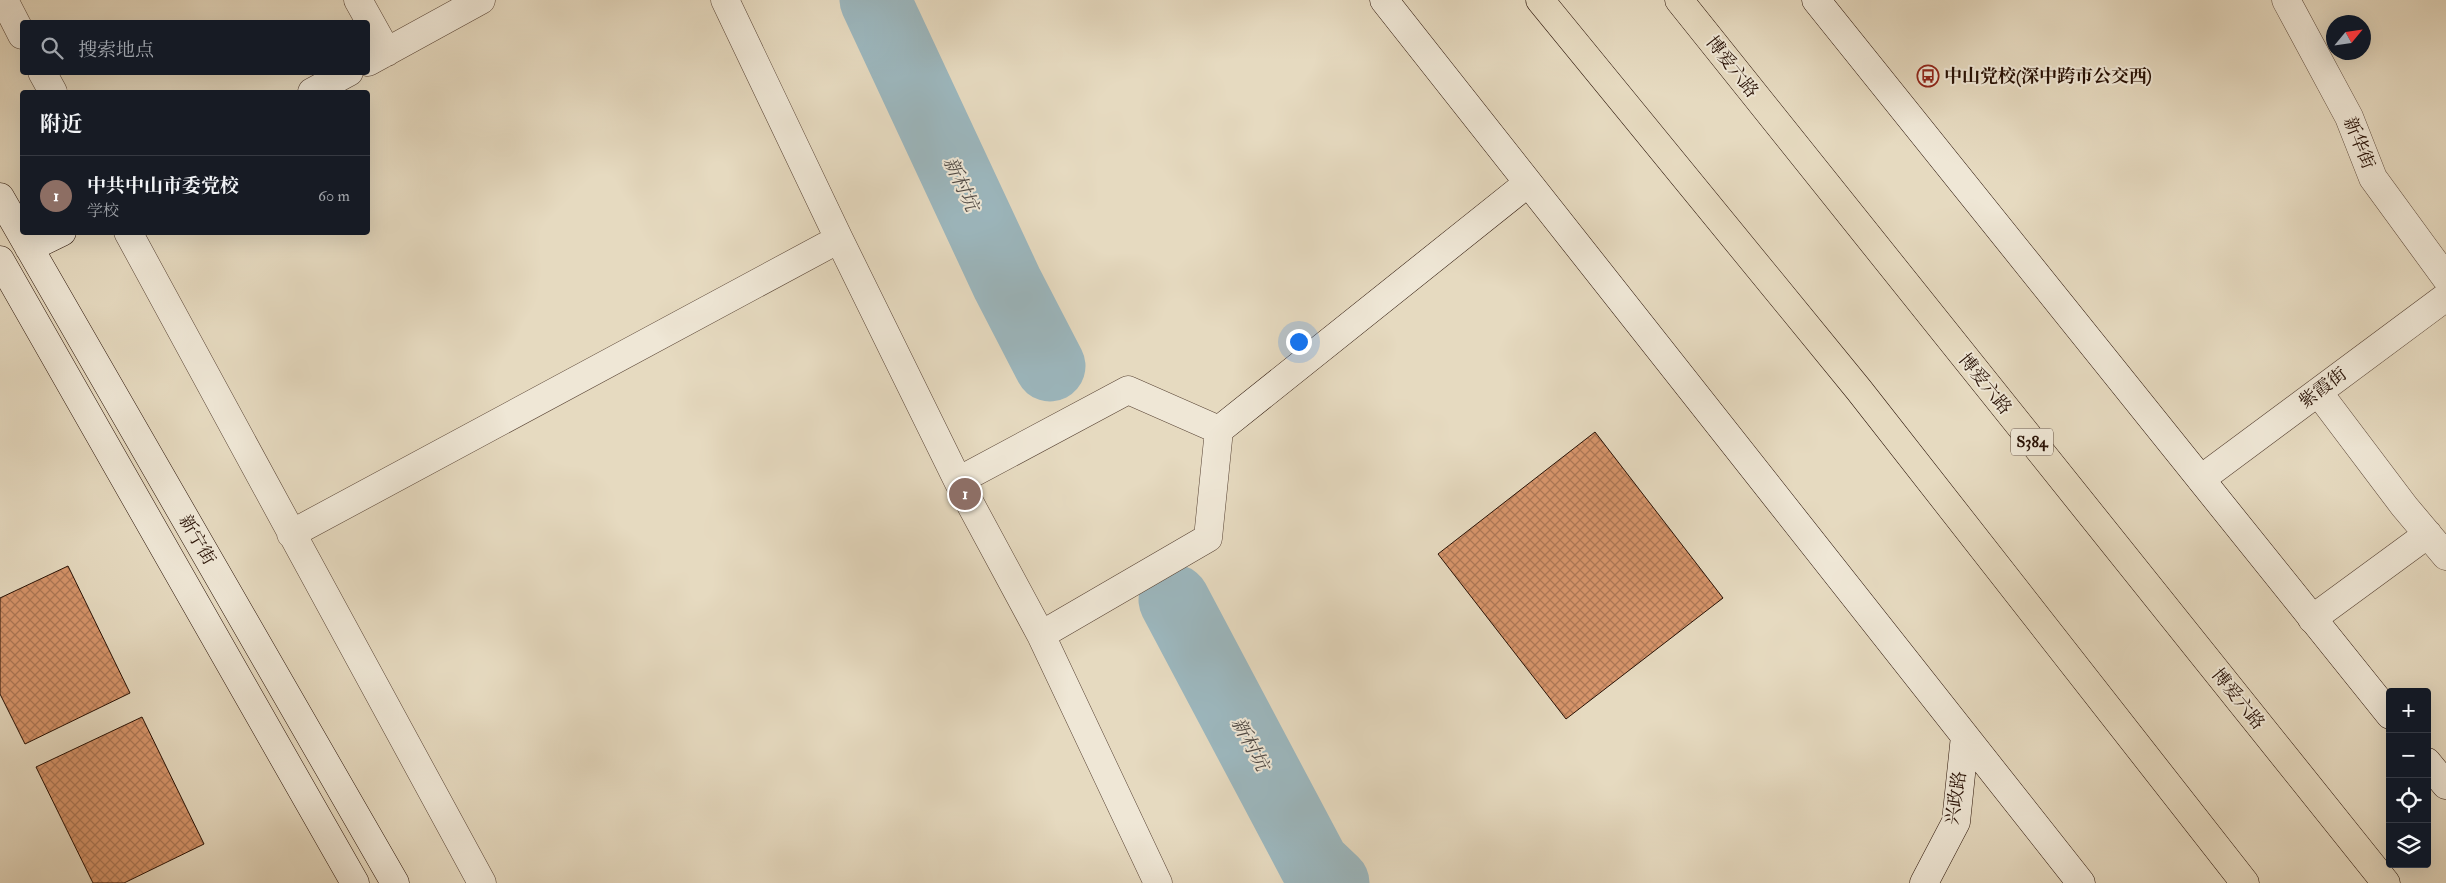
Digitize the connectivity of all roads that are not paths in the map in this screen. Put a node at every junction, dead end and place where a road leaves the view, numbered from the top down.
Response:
1 (4, 0) edge
2 (358, 0) edge
3 (481, 0) edge
4 (725, 0) edge
5 (1384, 0) edge
6 (1540, 0) edge
7 (1679, 0) edge
8 (1816, 0) edge
9 (2286, 0) edge
10 (365, 20) edge
11 (20, 31) edge
12 (370, 36) edge
13 (377, 57) edge
14 (44, 75) edge
15 (343, 75) edge
16 (52, 90) edge
17 (316, 90) edge
18 (1528, 183) junction
19 (0, 197) edge
20 (20, 232) edge
21 (22, 235) edge
22 (56, 235) edge
23 (130, 235) edge
24 (839, 239) junction
25 (29, 248) junction
26 (0, 260) edge
27 (2446, 278) edge
28 (2446, 297) edge
29 (2318, 392) junction
30 (1219, 430) junction
31 (2201, 479) junction
32 (958, 481) junction
33 (291, 534) junction
34 (2428, 534) junction
35 (2446, 556) edge
36 (2312, 618) junction
37 (1041, 635) junction
38 (2386, 710) edge
39 (1965, 736) junction
40 (2431, 767) edge
41 (2446, 785) edge
42 (355, 883) edge
43 (394, 883) edge
44 (482, 883) edge
45 (1158, 883) edge
46 (1924, 883) edge
47 (2081, 883) edge
48 (2245, 883) edge
49 (2386, 883) edge

1 - 11 street
2 - 10 street
3 - 13 street
4 - 24 street
5 - 18 street
6 - 48 highway
7 - 49 highway, 博爱六路 / S384
8 - 31 street
9 - 27 street, 新华街
12 - 13 street
14 - 16 street
15 - 17 street
18 - 30 street
18 - 39 street
19 - 20 street, 新宁街
21 - 25 street, 新宁街
22 - 25 street
23 - 33 street
24 - 32 street
24 - 33 street
25 - 43 street, 新宁街
26 - 42 street
28 - 29 street, 紫霞街
29 - 31 street, 紫霞街
29 - 34 street
30 - 32 street
30 - 37 street
31 - 36 street
32 - 37 street
33 - 44 street
34 - 35 street
34 - 36 street
36 - 38 street
37 - 45 street
39 - 46 street, 兴政路
39 - 47 street
40 - 41 street

